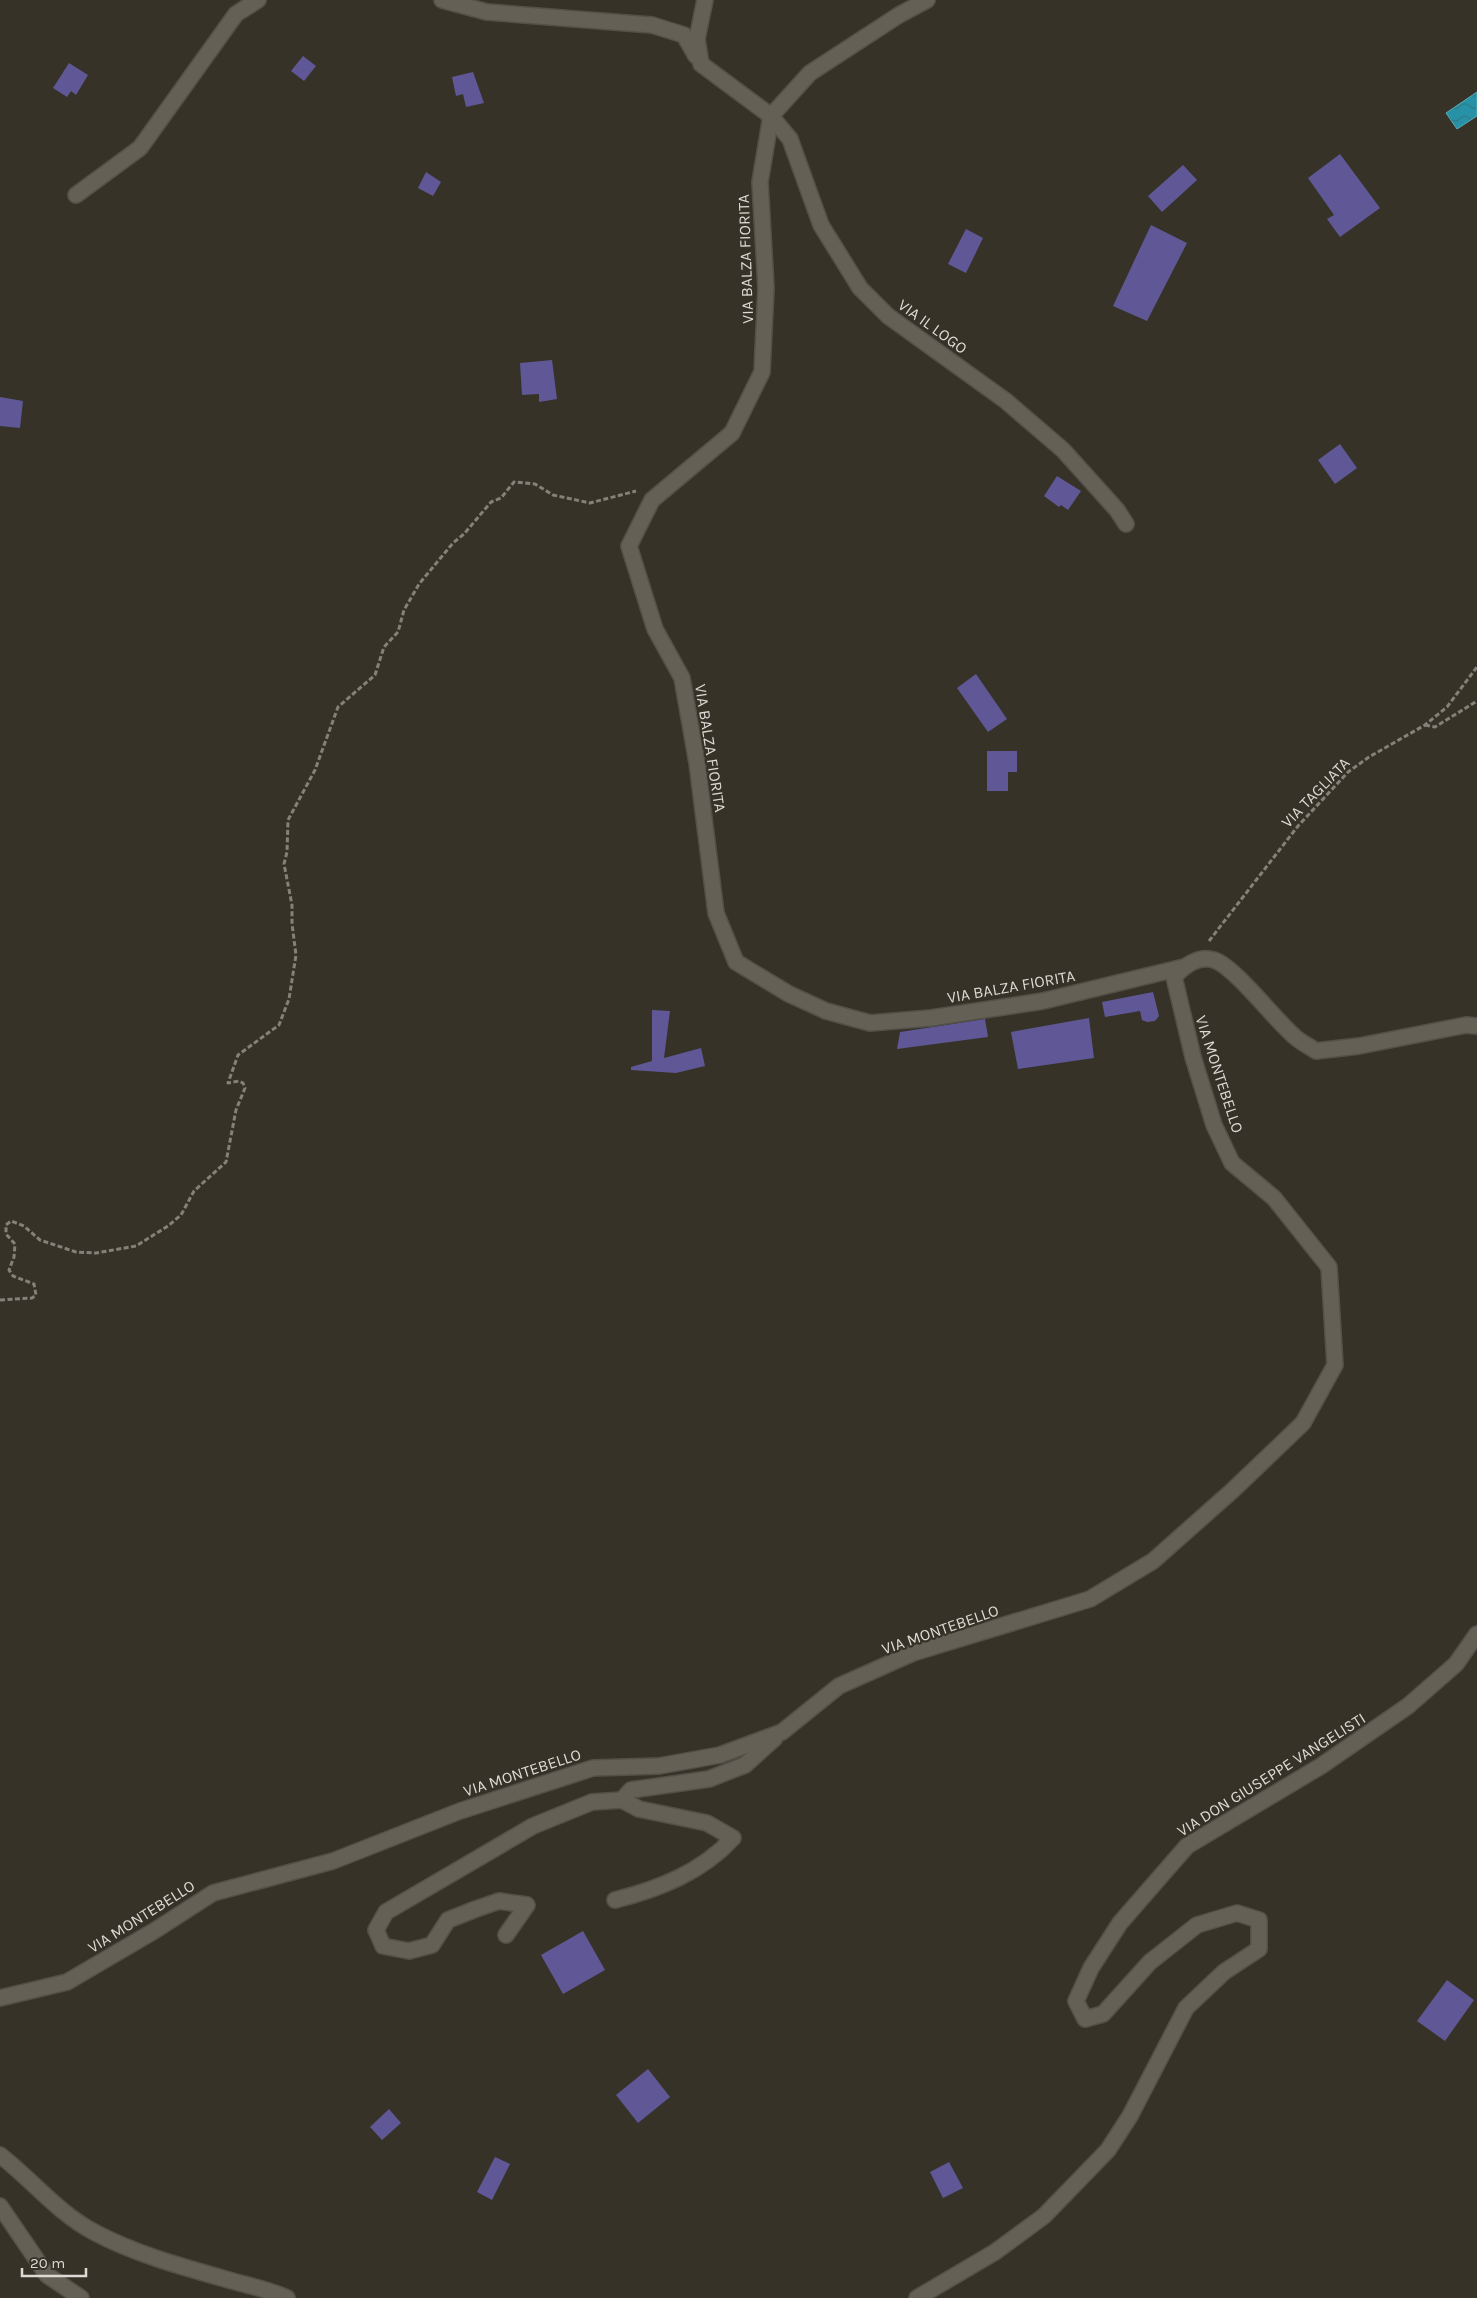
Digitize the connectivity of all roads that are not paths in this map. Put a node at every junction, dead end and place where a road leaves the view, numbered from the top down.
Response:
1 (258, 0) edge
2 (442, 0) edge
3 (705, 0) edge
4 (927, 0) edge
5 (701, 64) junction
6 (771, 116) junction
7 (76, 195) dead end
8 (1126, 524) dead end
9 (1185, 968) junction
10 (1477, 1026) edge
11 (1477, 1634) edge
12 (782, 1732) junction
13 (622, 1800) junction
14 (615, 1900) dead end
15 (506, 1935) dead end
16 (0, 1998) edge
17 (0, 2155) edge
18 (0, 2206) edge
19 (81, 2298) edge
20 (287, 2298) edge
21 (917, 2298) edge

1 - 7 street
2 - 5 street
3 - 5 street
4 - 6 street
5 - 6 street, VIA IL LOGO
6 - 8 street, VIA IL LOGO
6 - 9 street, VIA BALZA FIORITA
9 - 10 street
9 - 12 street, VIA MONTEBELLO
11 - 21 street, VIA DON GIUSEPPE VANGELISTI
12 - 13 street
12 - 16 street, VIA MONTEBELLO
13 - 14 street
13 - 15 street
17 - 20 street
18 - 19 street

